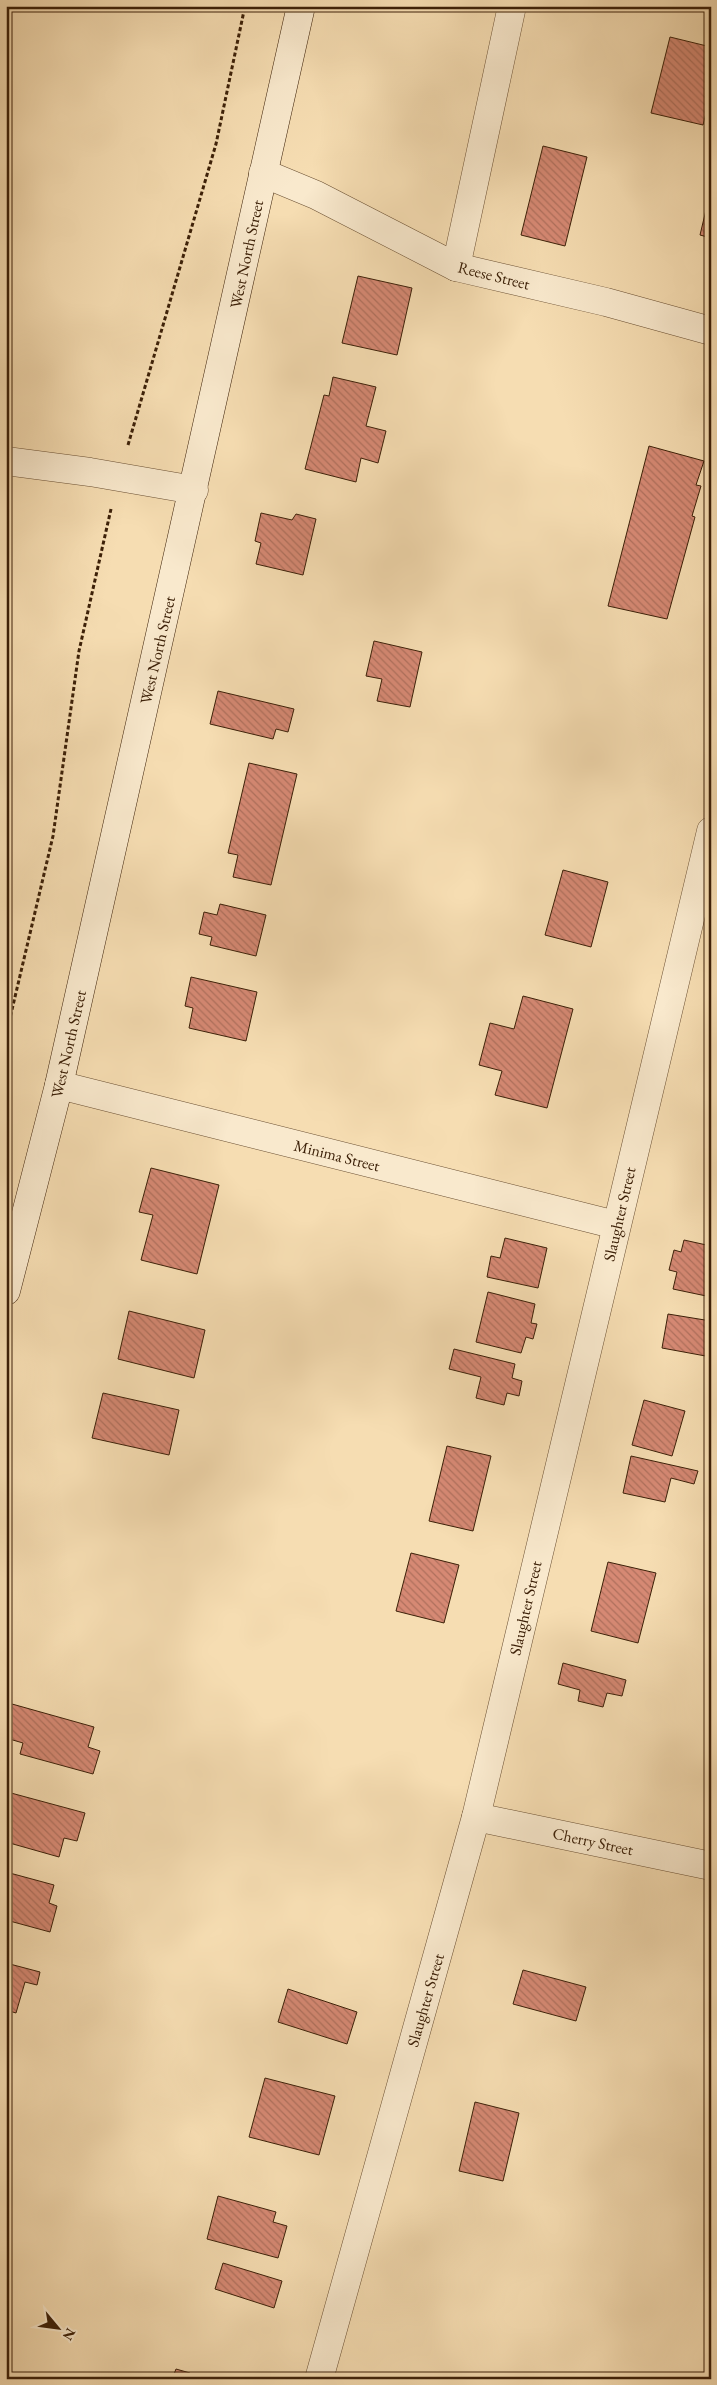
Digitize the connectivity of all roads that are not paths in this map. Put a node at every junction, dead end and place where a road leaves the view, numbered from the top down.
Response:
1 (301, 6) edge
2 (512, 6) edge
3 (263, 173) junction
4 (456, 267) junction
5 (711, 331) edge
6 (6, 461) edge
7 (194, 490) junction
8 (711, 831) edge
9 (58, 1085) junction
10 (616, 1225) junction
11 (6, 1291) edge
12 (476, 1816) junction
13 (711, 1866) edge
14 (319, 2379) edge

1 - 3 street, West North Street
2 - 4 street
3 - 4 street, Reese Street
3 - 7 street, West North Street
4 - 5 street, Reese Street
6 - 7 street
7 - 9 street, West North Street
8 - 10 street, Slaughter Street
9 - 10 street, Minima Street
9 - 11 street, West North Street
10 - 12 street, Slaughter Street
12 - 13 street, Cherry Street
12 - 14 street, Slaughter Street

